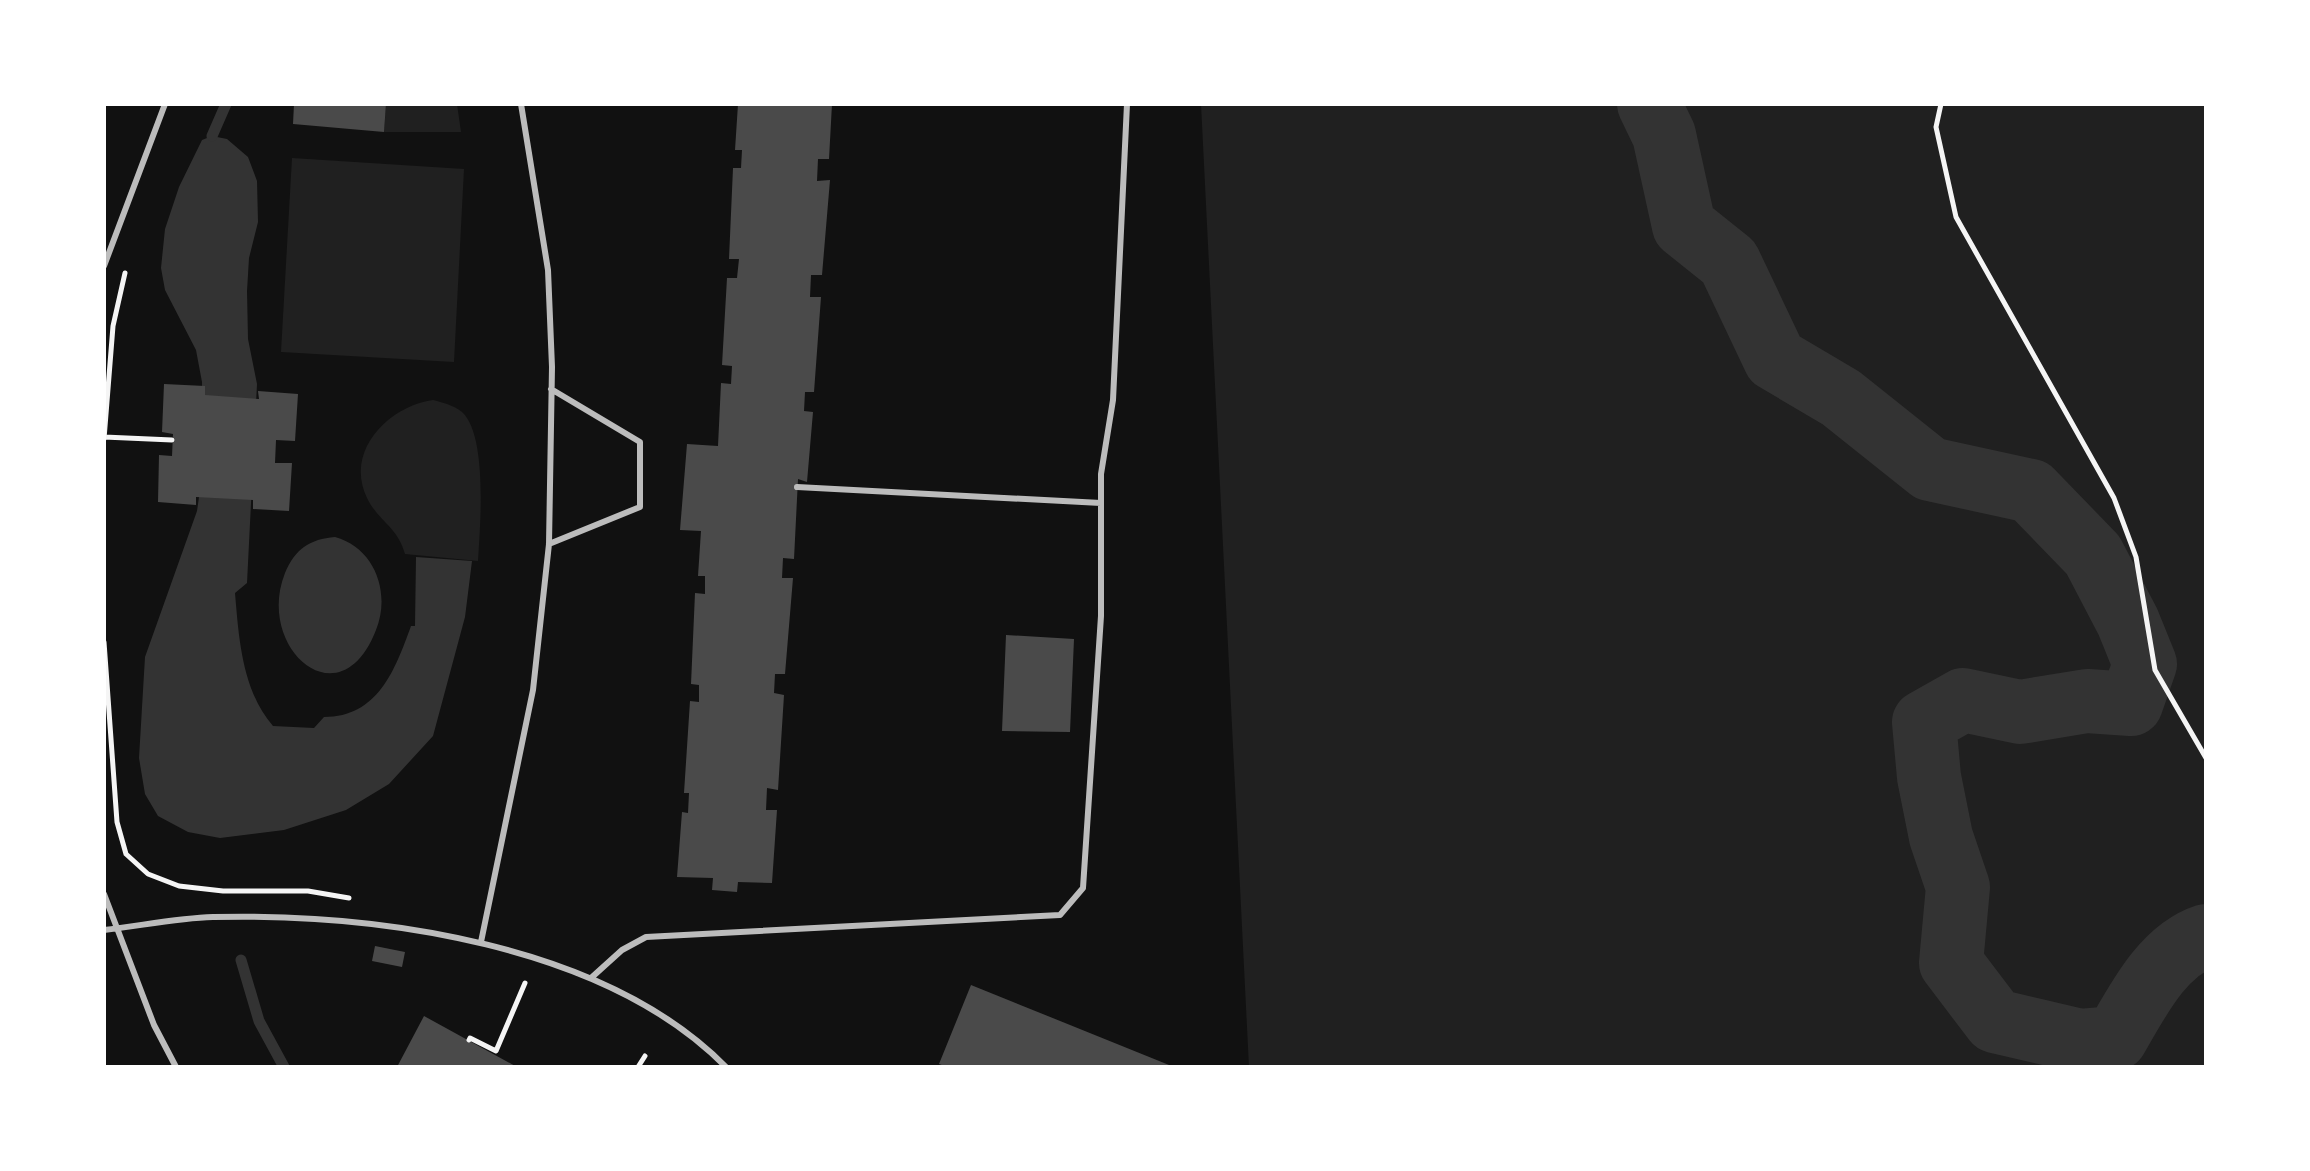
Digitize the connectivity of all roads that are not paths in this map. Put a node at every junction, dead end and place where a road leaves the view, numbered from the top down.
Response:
1 (165, 104) edge
2 (521, 104) edge
3 (1127, 104) edge
4 (104, 266) edge
5 (551, 389) junction
6 (797, 487) dead end
7 (1101, 503) junction
8 (549, 544) junction
9 (104, 894) edge
10 (116, 929) junction
11 (104, 930) edge
12 (481, 942) junction
13 (591, 978) junction
14 (176, 1067) edge
15 (726, 1067) edge

1 - 4 lane
2 - 5 lane
3 - 7 lane
5 - 8 lane
5 - 8 lane
6 - 7 lane
7 - 13 lane
8 - 12 lane
9 - 10 lane
10 - 11 lane
10 - 12 lane
10 - 14 lane
12 - 13 lane
13 - 15 lane

